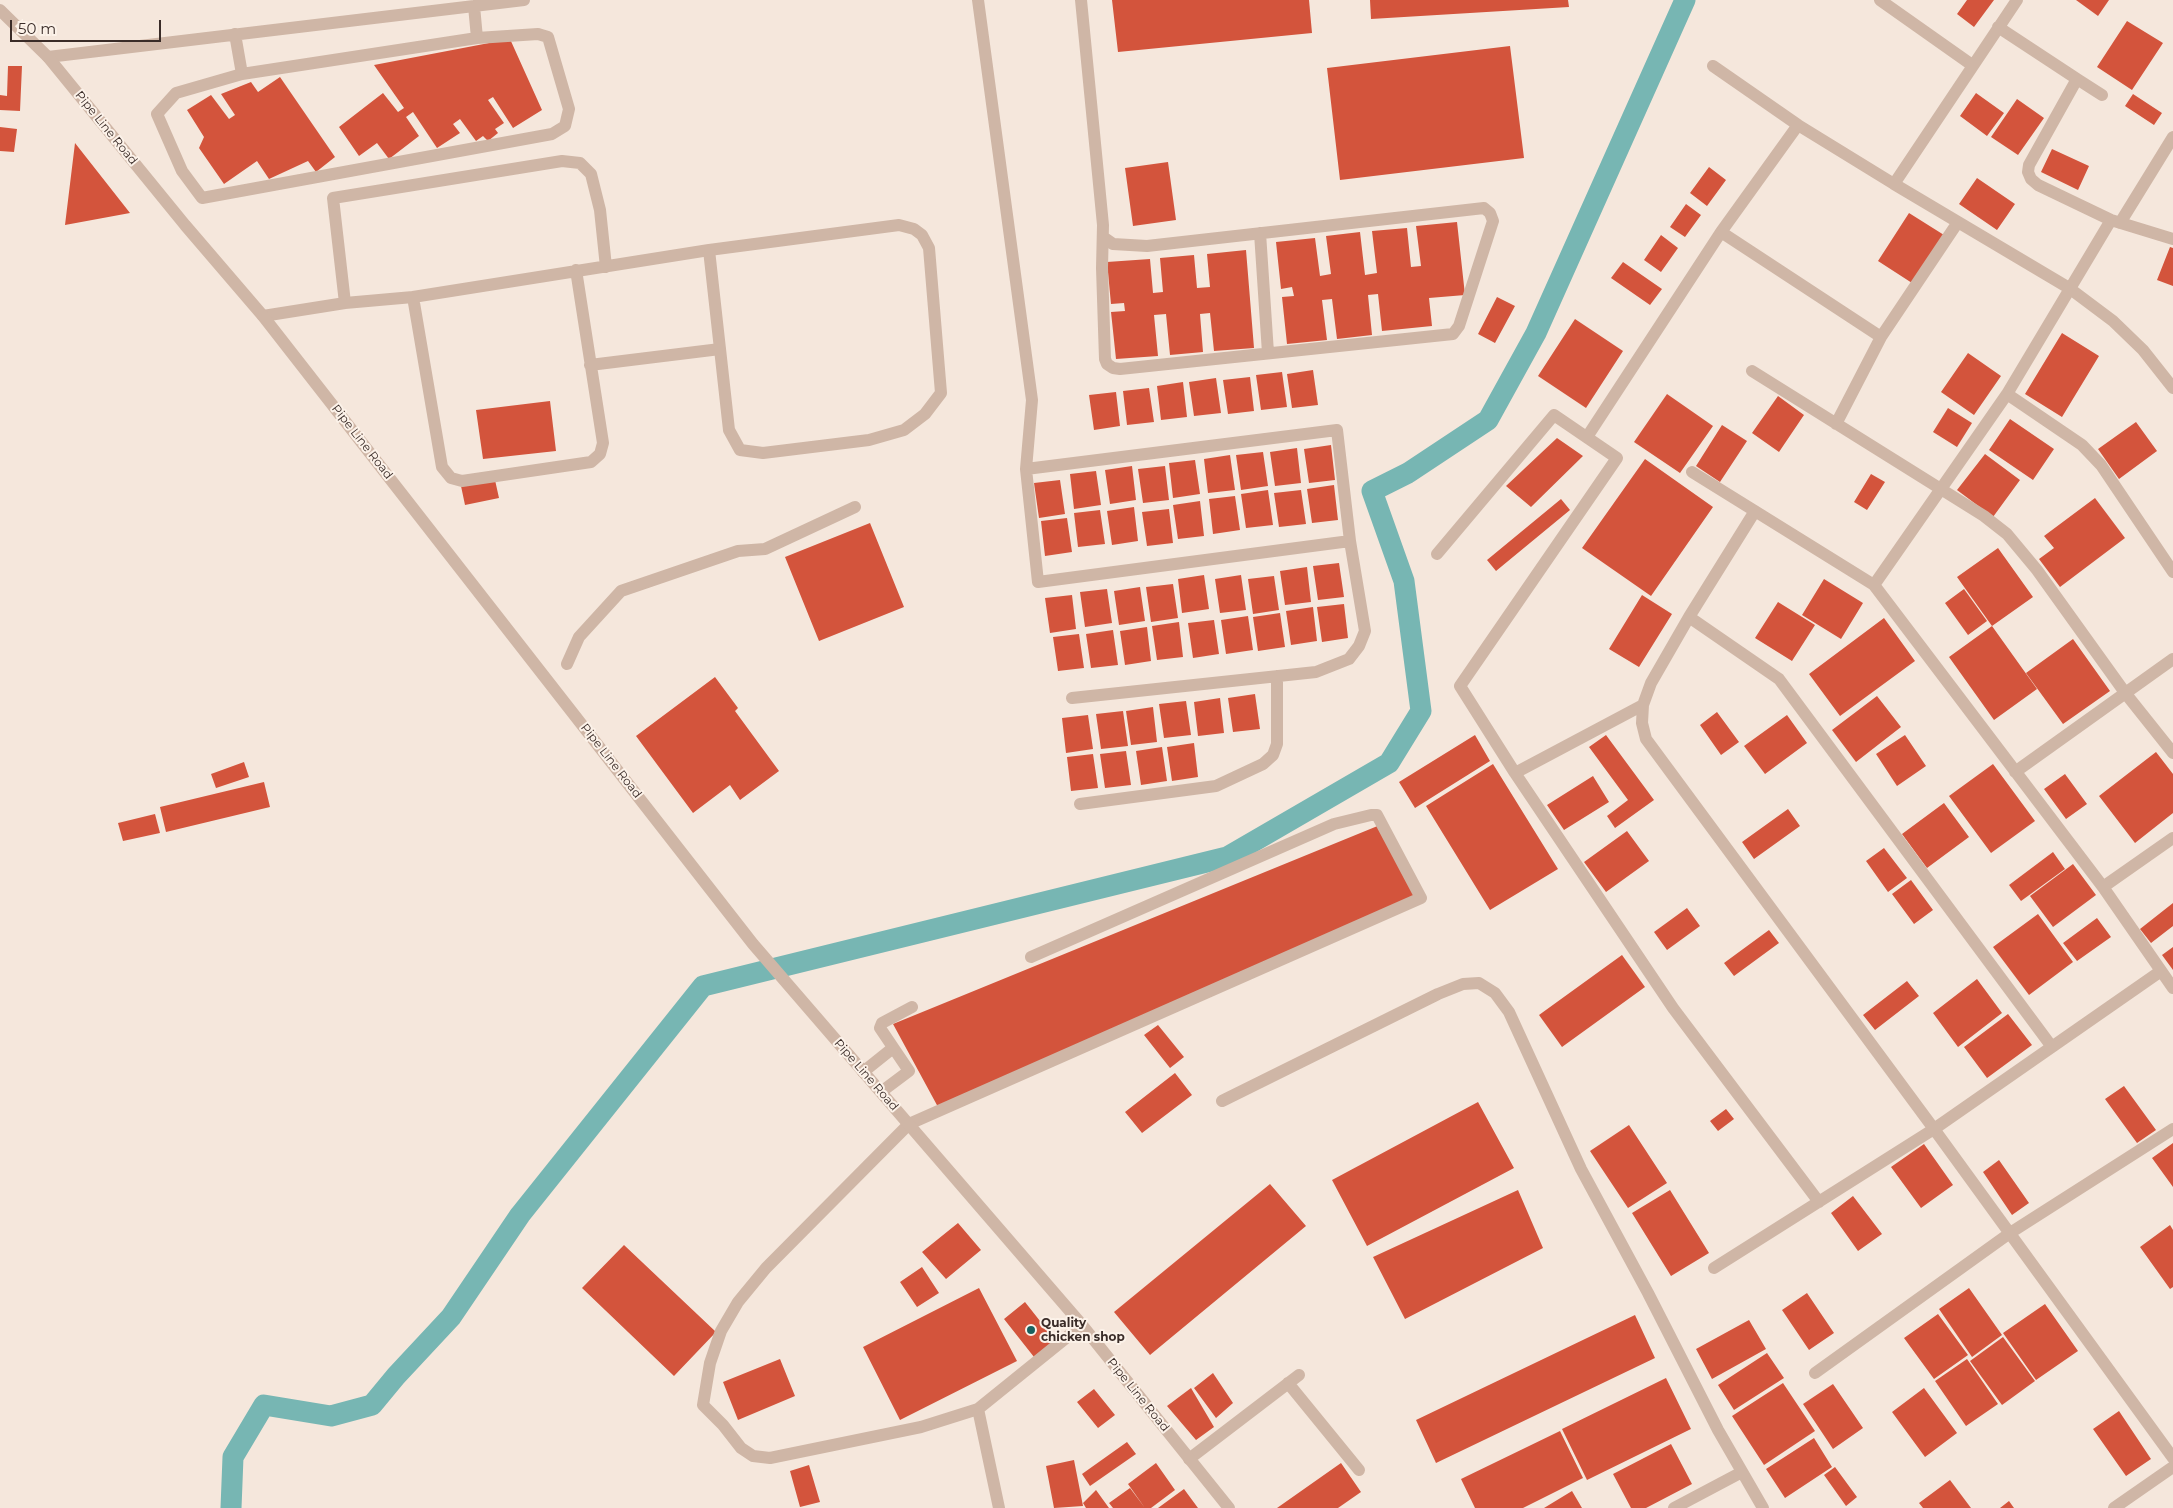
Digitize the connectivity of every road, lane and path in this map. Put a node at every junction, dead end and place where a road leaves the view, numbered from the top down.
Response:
1 (524, 0) edge
2 (978, 0) edge
3 (1081, 0) edge
4 (1880, 0) edge
5 (2017, 0) edge
6 (474, 6) junction
7 (0, 10) edge
8 (1998, 28) junction
9 (235, 34) junction
10 (478, 38) junction
11 (48, 57) junction
12 (1972, 65) junction
13 (1713, 66) dead end
14 (242, 74) junction
15 (2077, 79) junction
16 (2102, 95) dead end
17 (1798, 125) junction
18 (2173, 137) edge
19 (1894, 184) junction
20 (1958, 222) junction
21 (2115, 222) junction
22 (1721, 232) junction
23 (1260, 233) junction
24 (1103, 237) junction
25 (2173, 239) edge
26 (709, 250) junction
27 (606, 267) junction
28 (576, 270) junction
29 (2069, 288) junction
30 (413, 297) junction
31 (345, 303) junction
32 (263, 316) junction
33 (1881, 337) junction
34 (720, 349) junction
35 (1268, 354) junction
36 (590, 365) junction
37 (1752, 371) dead end
38 (2173, 388) edge
39 (2007, 394) junction
40 (1836, 424) junction
41 (1586, 437) junction
42 (1026, 469) junction
43 (1692, 472) dead end
44 (1940, 490) junction
45 (855, 507) dead end
46 (1754, 511) junction
47 (1350, 541) junction
48 (1437, 554) dead end
49 (2173, 572) edge
50 (1874, 585) junction
51 (1688, 617) junction
52 (2173, 659) edge
53 (567, 664) dead end
54 (1277, 676) junction
55 (2126, 694) junction
56 (1072, 698) dead end
57 (1643, 705) junction
58 (2173, 753) edge
59 (2015, 772) junction
60 (1515, 773) junction
61 (1080, 804) dead end
62 (2173, 838) edge
63 (2103, 887) junction
64 (1031, 957) dead end
65 (2161, 970) junction
66 (2173, 988) edge
67 (912, 1007) dead end
68 (2052, 1047) junction
69 (893, 1048) junction
70 (863, 1072) junction
71 (881, 1092) junction
72 (1222, 1101) dead end
73 (909, 1124) junction
74 (1934, 1129) junction
75 (2173, 1129) edge
76 (1819, 1202) junction
77 (2010, 1233) junction
78 (1714, 1268) dead end
79 (1082, 1325) junction
80 (1815, 1373) dead end
81 (1298, 1375) dead end
82 (1288, 1383) junction
83 (978, 1409) junction
84 (1189, 1458) junction
85 (2173, 1458) edge
86 (2173, 1467) edge
87 (1359, 1470) dead end
88 (1742, 1472) junction
89 (999, 1508) edge
90 (1228, 1508) edge
91 (1674, 1508) edge
92 (1763, 1508) edge
93 (2114, 1508) edge

1 - 6 street
2 - 42 street
3 - 24 street
4 - 12 street
5 - 8 street
6 - 9 street
6 - 10 street
7 - 11 street, Pipe Line Road
8 - 12 street
8 - 15 street
9 - 11 street
9 - 14 street
10 - 14 street
10 - 14 street
11 - 32 street, Pipe Line Road
12 - 19 street
13 - 17 street
15 - 16 street
15 - 21 street
17 - 19 street
17 - 22 street
18 - 21 street
19 - 20 street
20 - 29 street
20 - 33 street
21 - 25 street
21 - 29 street
22 - 33 street
22 - 41 street
23 - 24 street
23 - 35 street
23 - 35 street
24 - 35 street
26 - 27 street
26 - 34 street
26 - 34 street
27 - 28 street
27 - 31 street
28 - 30 street
28 - 36 street
29 - 38 street
29 - 39 street
30 - 31 street
30 - 36 street
31 - 32 street
32 - 70 street, Pipe Line Road
33 - 40 street
34 - 36 street
37 - 40 street
39 - 44 street
39 - 49 street
40 - 44 street
41 - 48 street
41 - 60 street
42 - 47 street
42 - 47 street
43 - 46 street
44 - 50 street
44 - 55 street
45 - 53 street
46 - 50 street
46 - 51 street
47 - 54 street
50 - 59 street
51 - 57 street
51 - 68 street
52 - 55 street
54 - 56 street
54 - 61 street
55 - 58 street
55 - 59 street
57 - 60 street
57 - 74 street
59 - 63 street
60 - 76 street
62 - 63 street
63 - 65 street
64 - 73 street
65 - 66 street
65 - 68 street
67 - 69 street
68 - 74 street
69 - 70 street
69 - 71 street
70 - 71 street, Pipe Line Road
71 - 73 street, Pipe Line Road
72 - 88 street
73 - 79 street, Pipe Line Road
73 - 83 street
74 - 76 street
74 - 77 street
75 - 77 street
76 - 78 street
77 - 80 street
77 - 85 street
79 - 83 street
79 - 84 street, Pipe Line Road
81 - 82 street
82 - 84 street
82 - 87 street
83 - 89 street
84 - 90 street, Pipe Line Road
86 - 93 street
88 - 91 street
88 - 92 street

